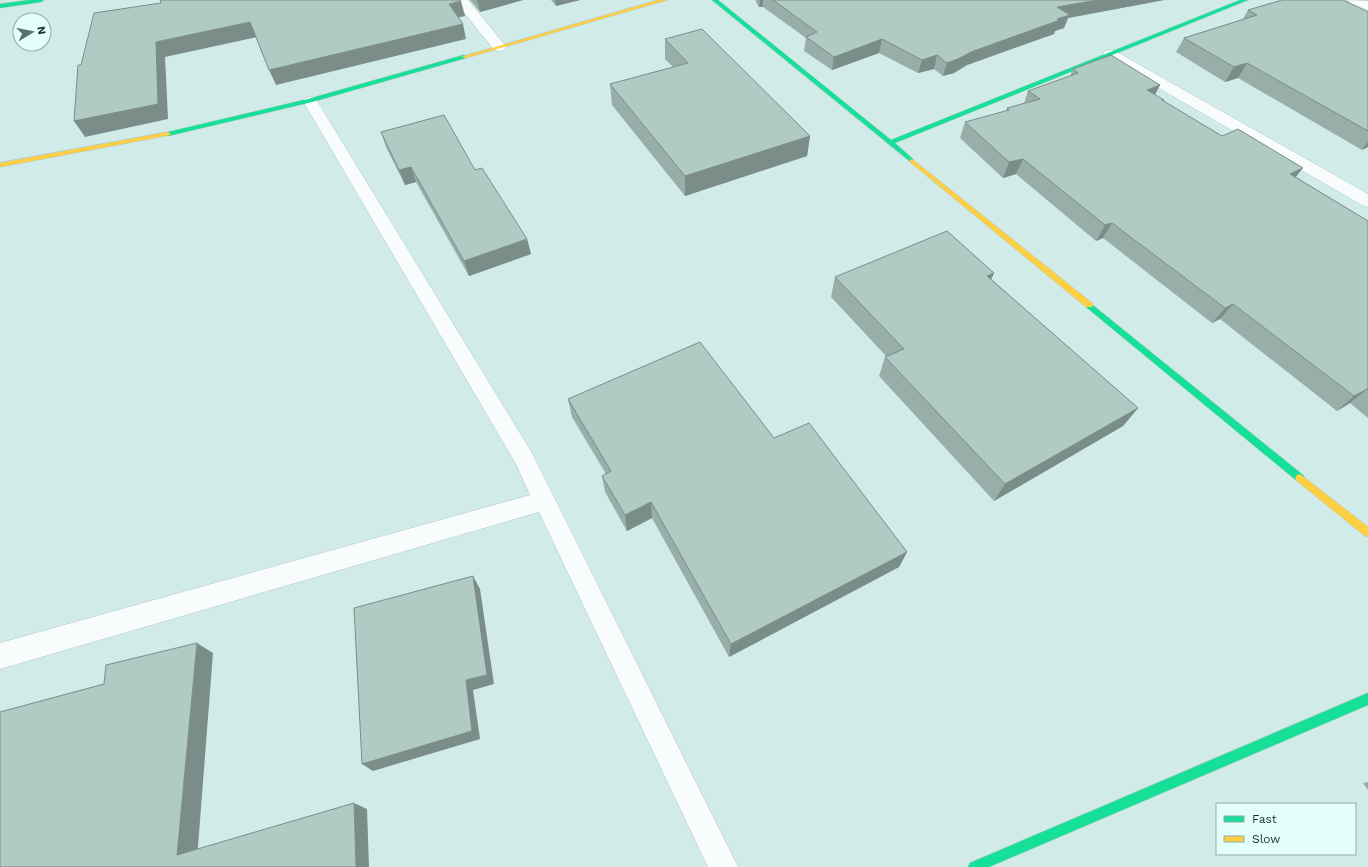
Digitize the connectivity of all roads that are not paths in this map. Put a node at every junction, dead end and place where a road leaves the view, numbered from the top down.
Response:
1 (41, 0) edge
2 (461, 0) edge
3 (664, 0) edge
4 (715, 0) edge
5 (1245, 0) edge
6 (1355, 0) edge
7 (0, 6) edge
8 (1368, 6) edge
9 (499, 47) junction
10 (1110, 54) junction
11 (310, 101) junction
12 (890, 143) junction
13 (0, 165) edge
14 (1368, 201) edge
15 (544, 501) junction
16 (1368, 533) edge
17 (0, 656) edge
18 (1368, 700) edge
19 (723, 867) edge
20 (974, 867) edge

1 - 7 street
2 - 9 street
3 - 9 street
4 - 12 street
5 - 10 street
6 - 8 street
9 - 11 street
10 - 12 street
10 - 14 street
11 - 13 street
11 - 15 lane
12 - 16 street
15 - 17 lane
15 - 19 lane
18 - 20 street

